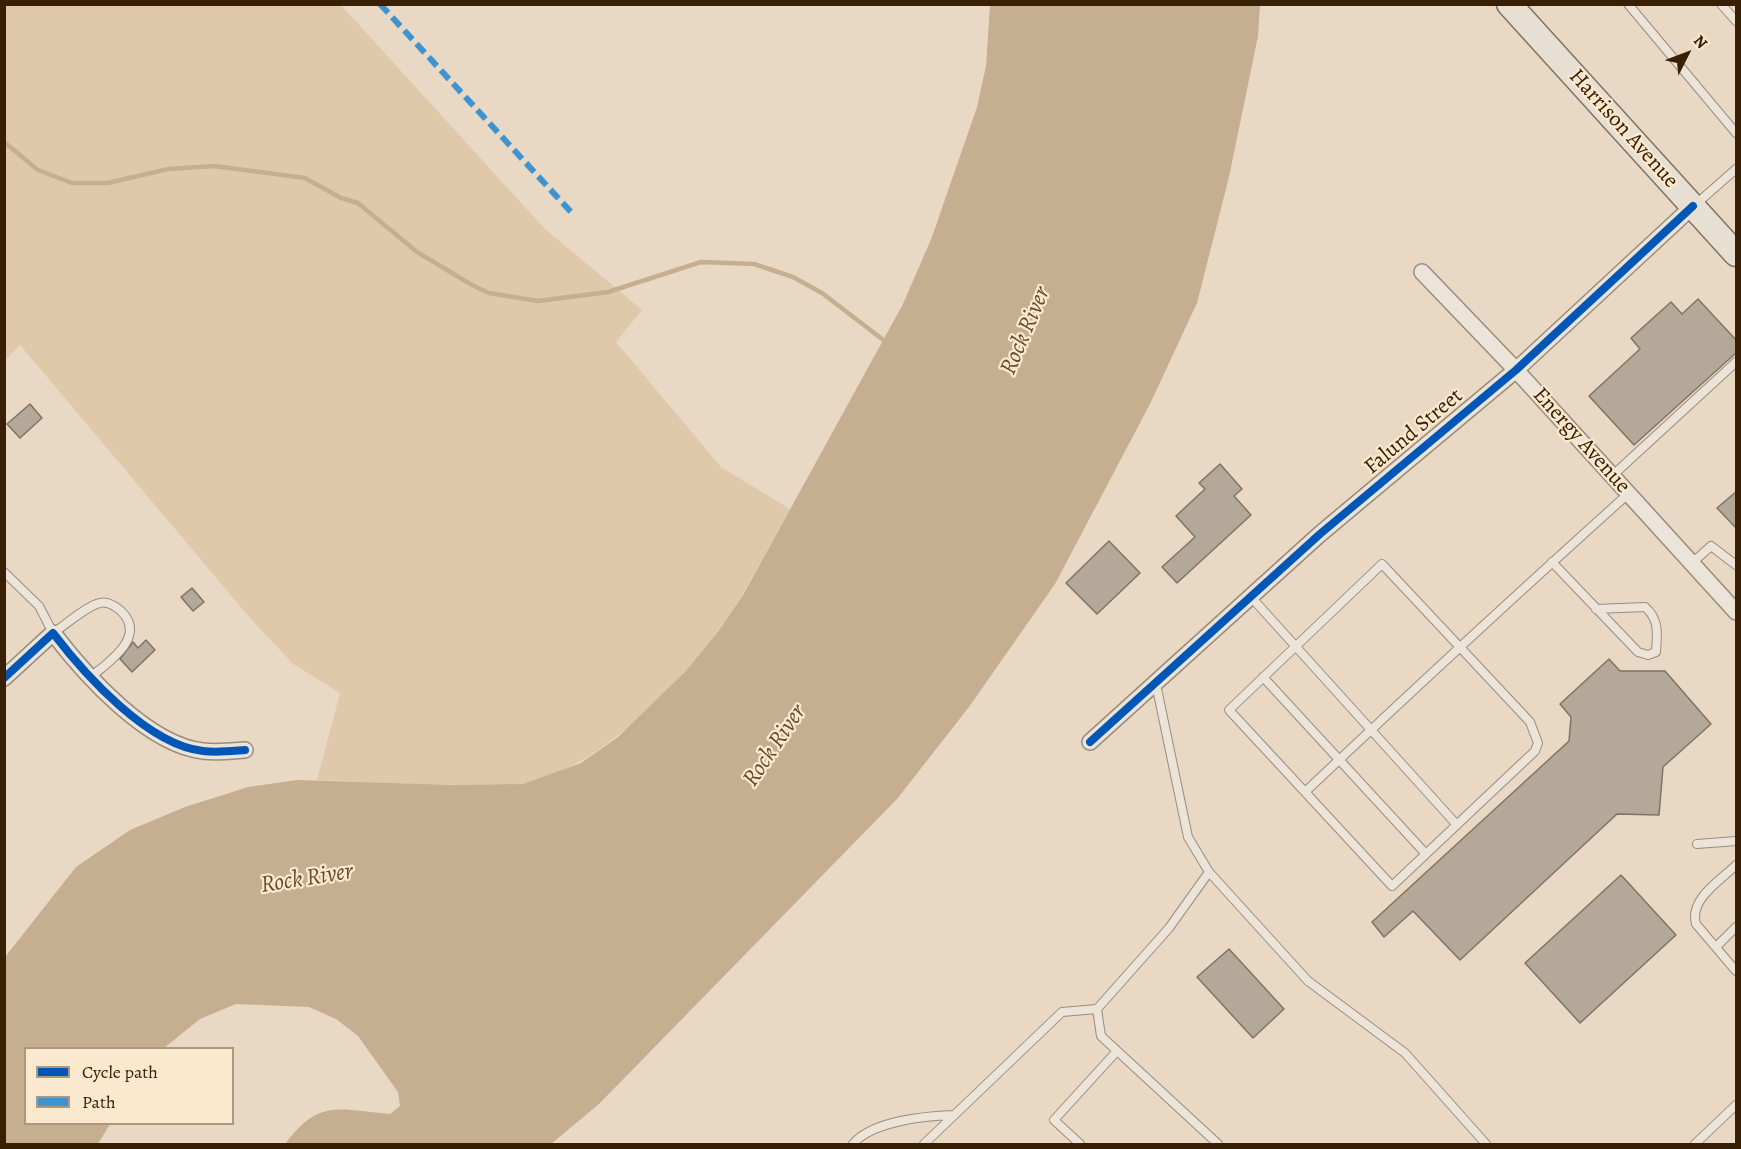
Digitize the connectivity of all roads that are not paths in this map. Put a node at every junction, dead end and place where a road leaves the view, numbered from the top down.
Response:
1 (1509, 4) edge
2 (1628, 4) edge
3 (1721, 4) edge
4 (1737, 21) edge
5 (1737, 133) edge
6 (1737, 169) edge
7 (1693, 206) junction
8 (1737, 254) edge
9 (1422, 273) dead end
10 (1737, 362) edge
11 (1516, 370) junction
12 (1612, 476) junction
13 (1628, 494) junction
14 (1552, 562) junction
15 (1692, 563) junction
16 (1737, 565) edge
17 (4, 572) edge
18 (1251, 597) junction
19 (1596, 609) junction
20 (1737, 612) edge
21 (53, 633) junction
22 (1295, 647) junction
23 (1459, 647) junction
24 (92, 676) junction
25 (1263, 677) junction
26 (4, 678) edge
27 (1156, 684) junction
28 (1371, 730) junction
29 (1090, 742) dead end
30 (245, 750) dead end
31 (1340, 758) junction
32 (1305, 792) junction
33 (1457, 825) junction
34 (1737, 841) edge
35 (1696, 844) dead end
36 (1426, 854) junction
37 (1737, 865) edge
38 (1209, 872) junction
39 (1737, 927) edge
40 (1716, 947) junction
41 (1737, 971) edge
42 (1097, 1009) junction
43 (1117, 1051) junction
44 (1737, 1105) edge
45 (954, 1114) junction
46 (854, 1144) edge
47 (924, 1144) edge
48 (1080, 1144) edge
49 (1218, 1144) edge
50 (1486, 1144) edge
51 (1695, 1144) edge

1 - 7 main road, Harrison Avenue
2 - 5 lane
3 - 4 lane
6 - 7 lane
7 - 8 main road, Harrison Avenue
7 - 11 street, Falund Street
9 - 11 street, Energy Avenue
10 - 12 lane
11 - 12 street, Energy Avenue
11 - 18 street, Falund Street
12 - 13 street, Energy Avenue
13 - 14 lane
13 - 15 street, Energy Avenue
14 - 19 lane
14 - 23 lane
15 - 16 lane
15 - 20 street, Energy Avenue
17 - 21 lane
18 - 22 lane
18 - 27 street, Falund Street
19 - 19 lane
21 - 24 street
21 - 24 lane
21 - 26 street
22 - 23 lane
22 - 25 lane
22 - 28 lane
23 - 28 lane
23 - 33 lane
24 - 30 street
25 - 31 lane
25 - 32 lane
27 - 29 street, Falund Street
27 - 38 lane
28 - 31 lane
28 - 33 lane
31 - 32 lane
31 - 36 lane
32 - 36 lane
33 - 36 lane
34 - 35 lane
37 - 40 lane
38 - 42 lane
38 - 50 lane
39 - 40 lane
40 - 41 lane
42 - 43 lane
42 - 45 lane
43 - 48 lane
43 - 49 lane
44 - 51 lane
45 - 46 lane
45 - 47 lane

